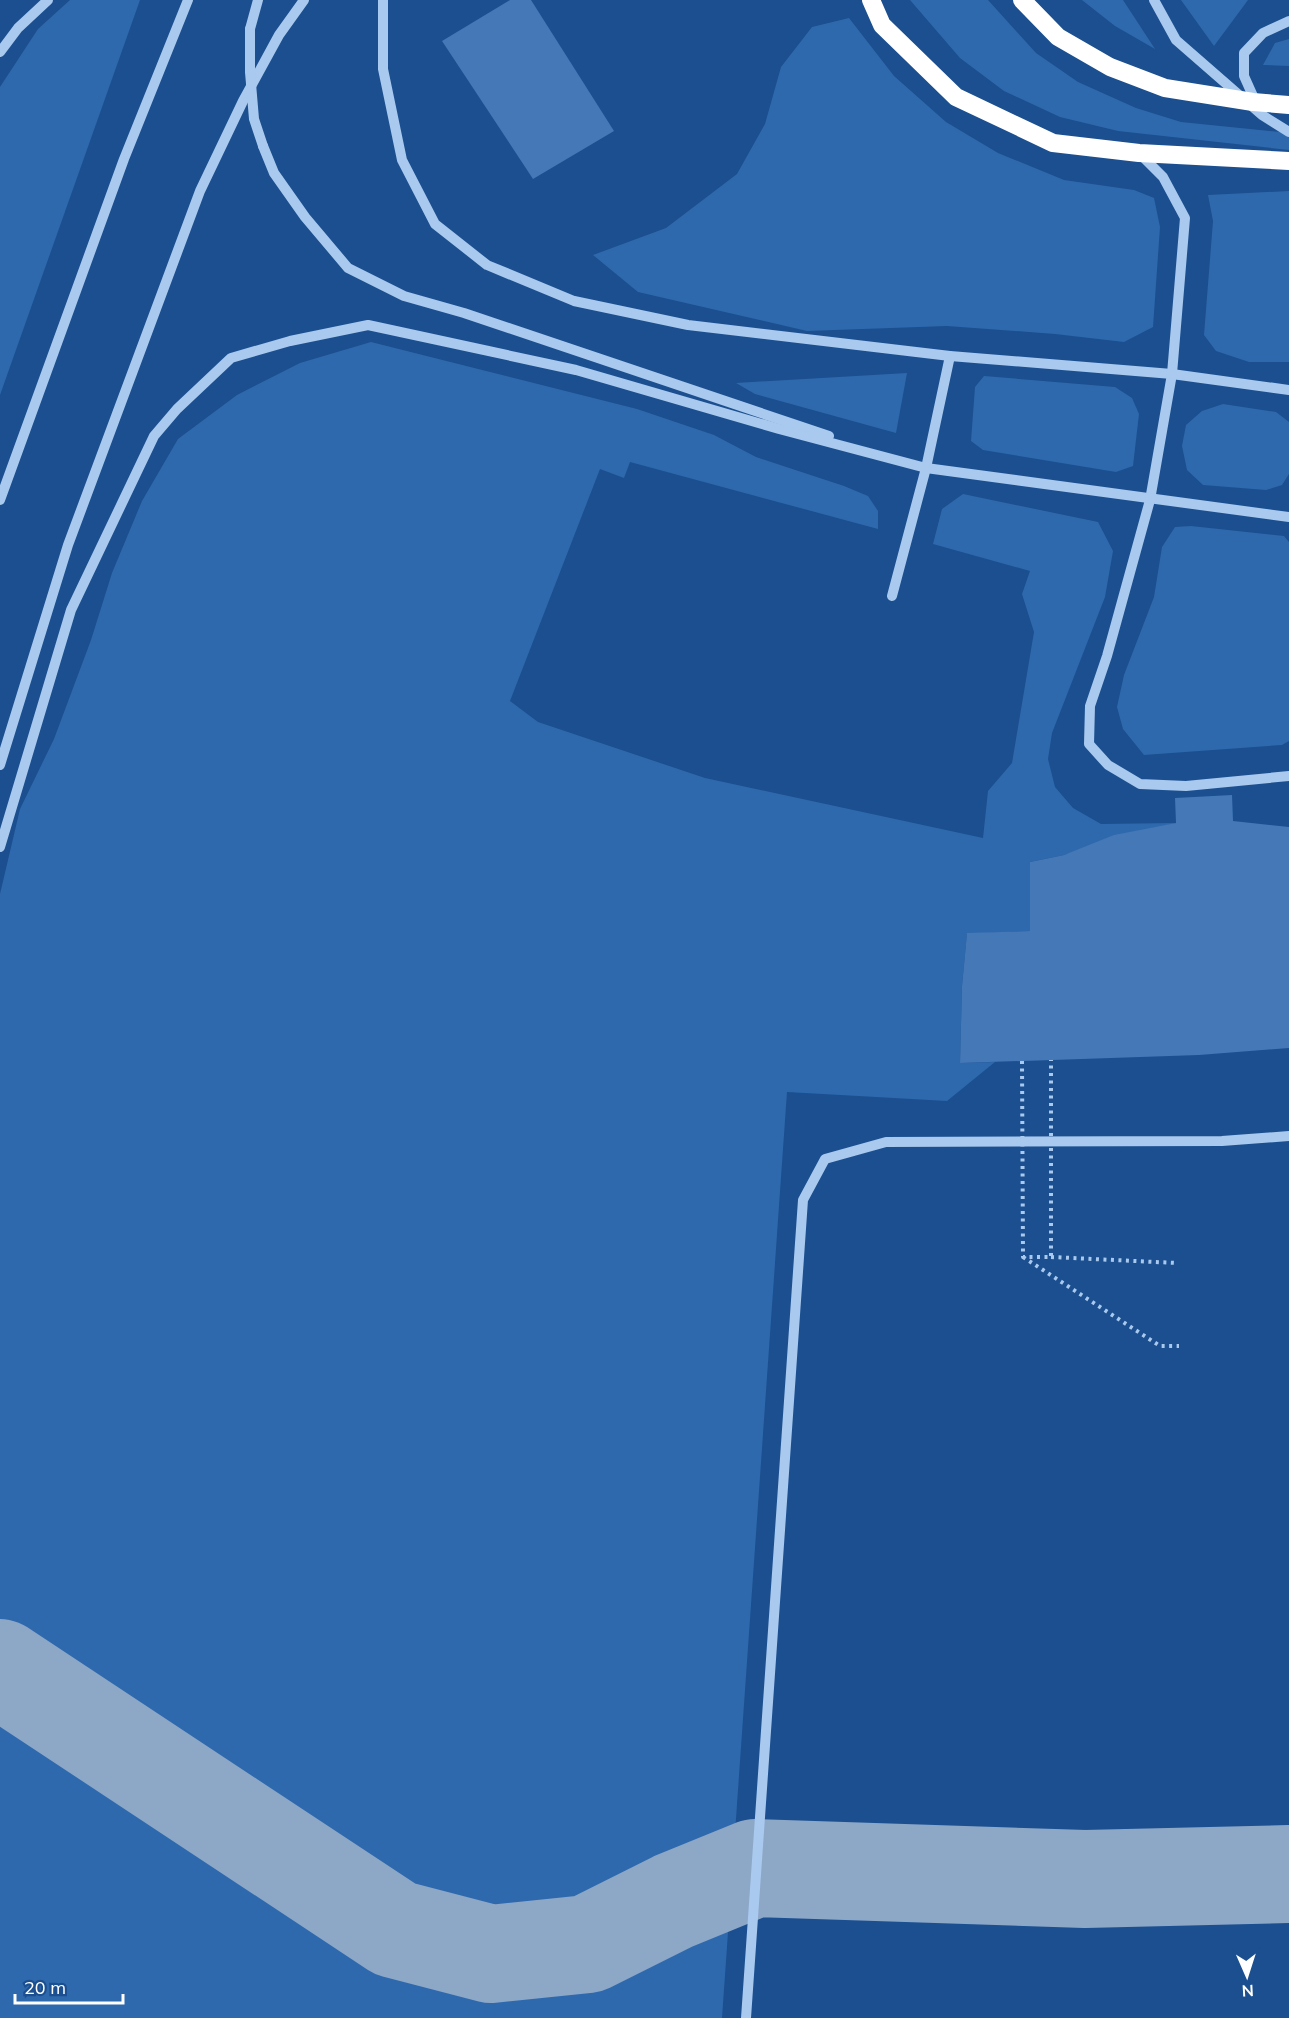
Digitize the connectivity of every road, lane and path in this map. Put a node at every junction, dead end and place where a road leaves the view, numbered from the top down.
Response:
1 (48, 0) edge
2 (188, 0) edge
3 (258, 0) edge
4 (304, 0) edge
5 (383, 0) edge
6 (870, 0) edge
7 (1022, 0) edge
8 (1154, 0) edge
9 (1289, 21) edge
10 (0, 52) edge
11 (1289, 105) edge
12 (1262, 115) junction
13 (1289, 132) edge
14 (1139, 153) junction
15 (1289, 160) edge
16 (950, 356) junction
17 (1172, 374) junction
18 (1289, 390) edge
19 (926, 468) junction
20 (0, 500) edge
21 (1150, 500) junction
22 (1289, 517) edge
23 (892, 596) dead end
24 (0, 765) edge
25 (1289, 776) edge
26 (0, 847) edge
27 (1051, 1060) dead end
28 (1022, 1061) dead end
29 (1289, 1136) edge
30 (1023, 1257) junction
31 (1051, 1257) junction
32 (1177, 1263) dead end
33 (1179, 1347) dead end
34 (746, 2018) edge

1 - 10 street
2 - 20 street
3 - 19 street, bridge
4 - 24 street
5 - 16 street
6 - 14 highway
7 - 11 highway, bridge
8 - 12 street
9 - 12 street
12 - 13 street
14 - 15 highway
14 - 17 street
16 - 17 street
16 - 19 street
17 - 18 street
17 - 21 street
19 - 21 street
19 - 23 street
19 - 26 street
21 - 22 street
21 - 25 street
27 - 31 path, bridge
28 - 30 path, bridge
29 - 34 street
30 - 31 path, bridge
30 - 33 path
31 - 32 path

